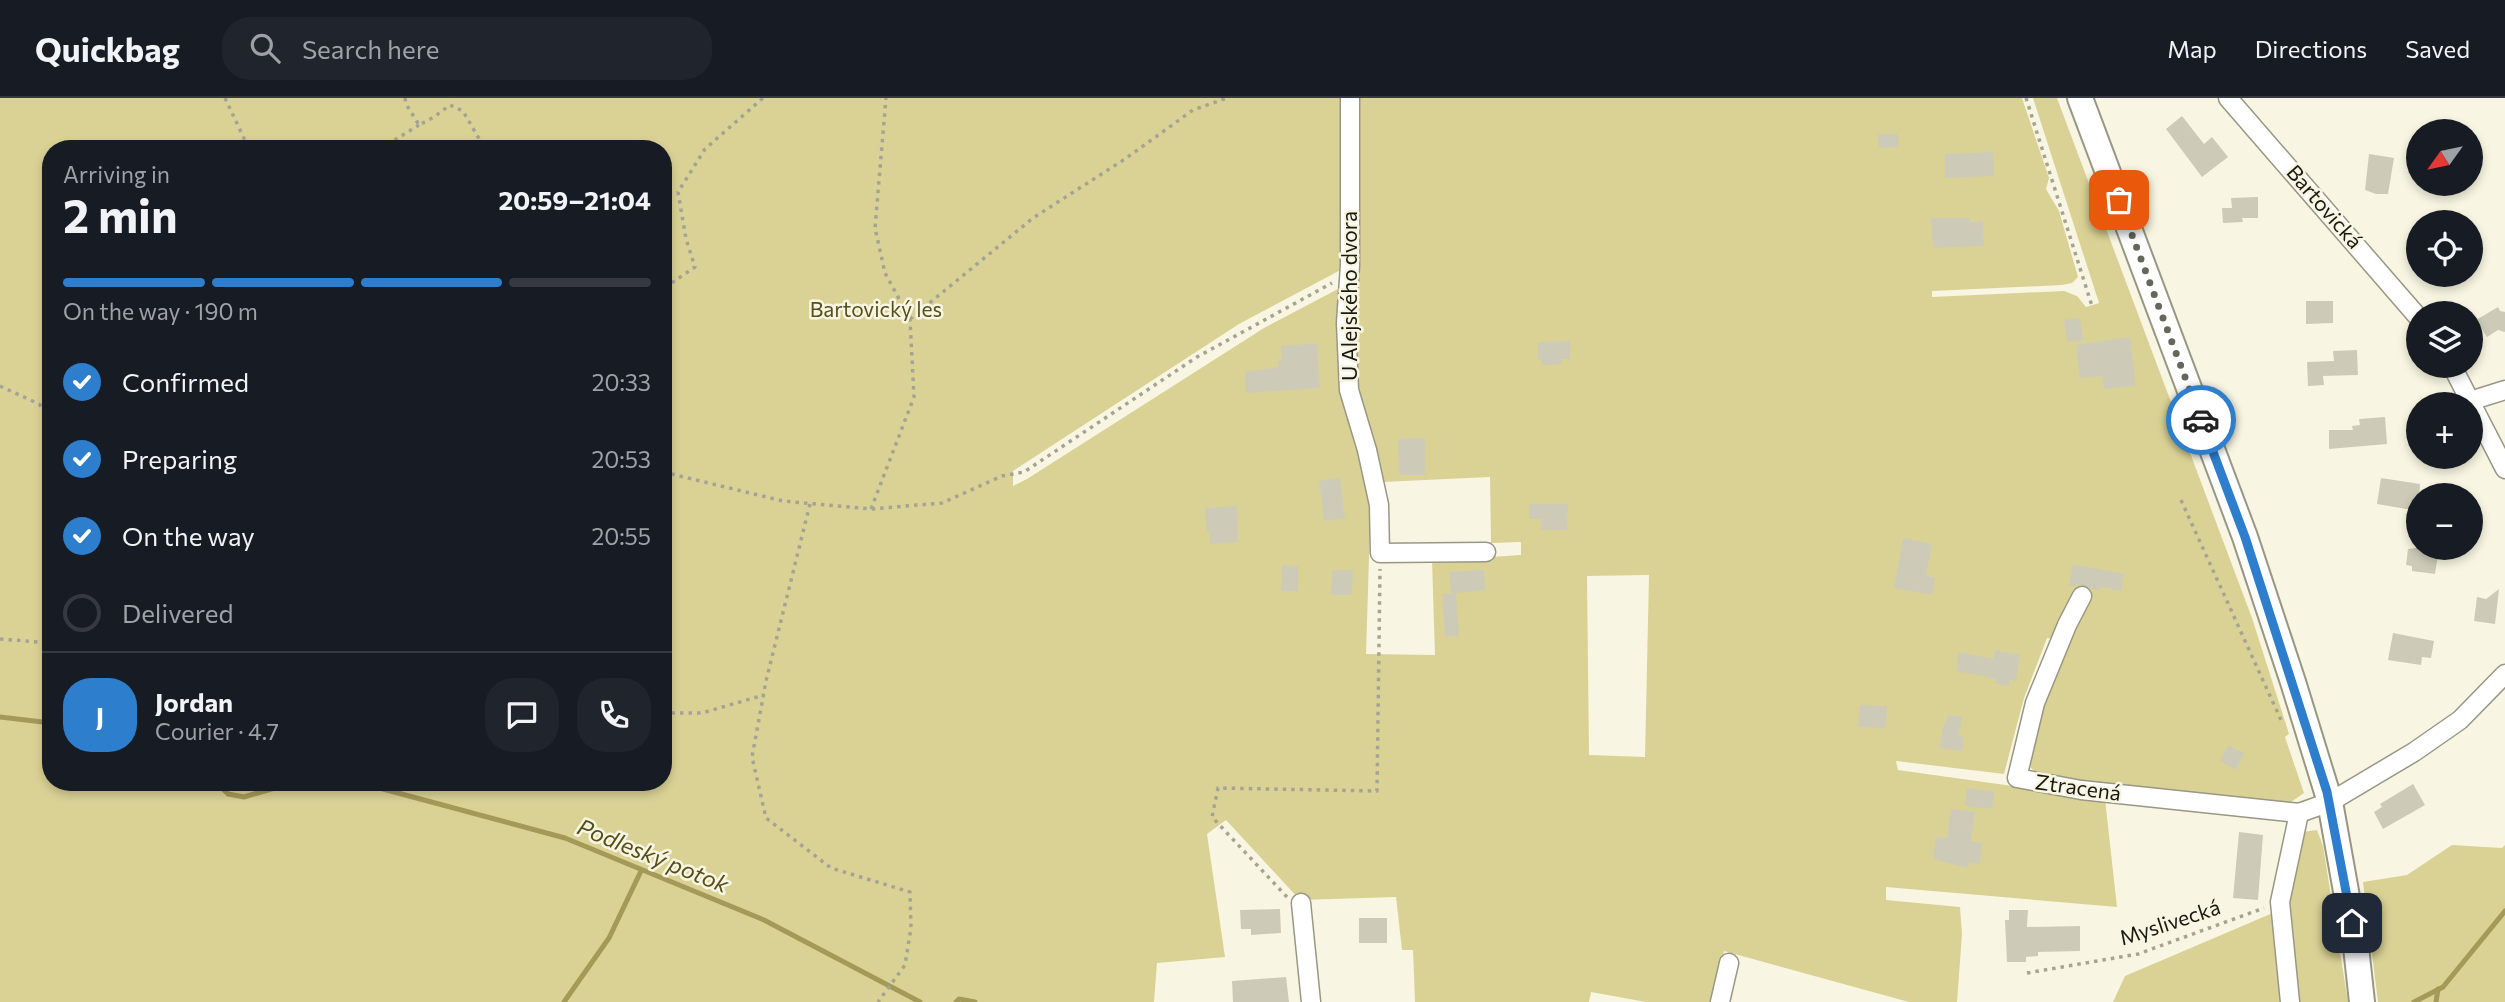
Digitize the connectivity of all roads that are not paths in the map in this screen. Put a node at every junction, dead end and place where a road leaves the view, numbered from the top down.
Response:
1 (1350, 98) edge
2 (2080, 98) edge
3 (2228, 98) edge
4 (2406, 303) edge
5 (2505, 390) edge
6 (2483, 397) edge
7 (2483, 426) edge
8 (2505, 469) edge
9 (1486, 552) dead end
10 (2082, 596) dead end
11 (2505, 674) edge
12 (2330, 802) junction
13 (2299, 814) junction
14 (1302, 908) road end
15 (1729, 963) dead end
16 (1311, 1002) edge
17 (1720, 1002) edge
18 (2290, 1002) edge
19 (2362, 1002) edge

1 - 9 street, U Alejského dvora
2 - 12 main road
3 - 4 street, Bartovická
5 - 6 street
7 - 8 street
10 - 13 street, Ztracená
11 - 12 street
12 - 13 street, Ztracená
12 - 19 main road
13 - 18 street
14 - 16 street
15 - 17 street

